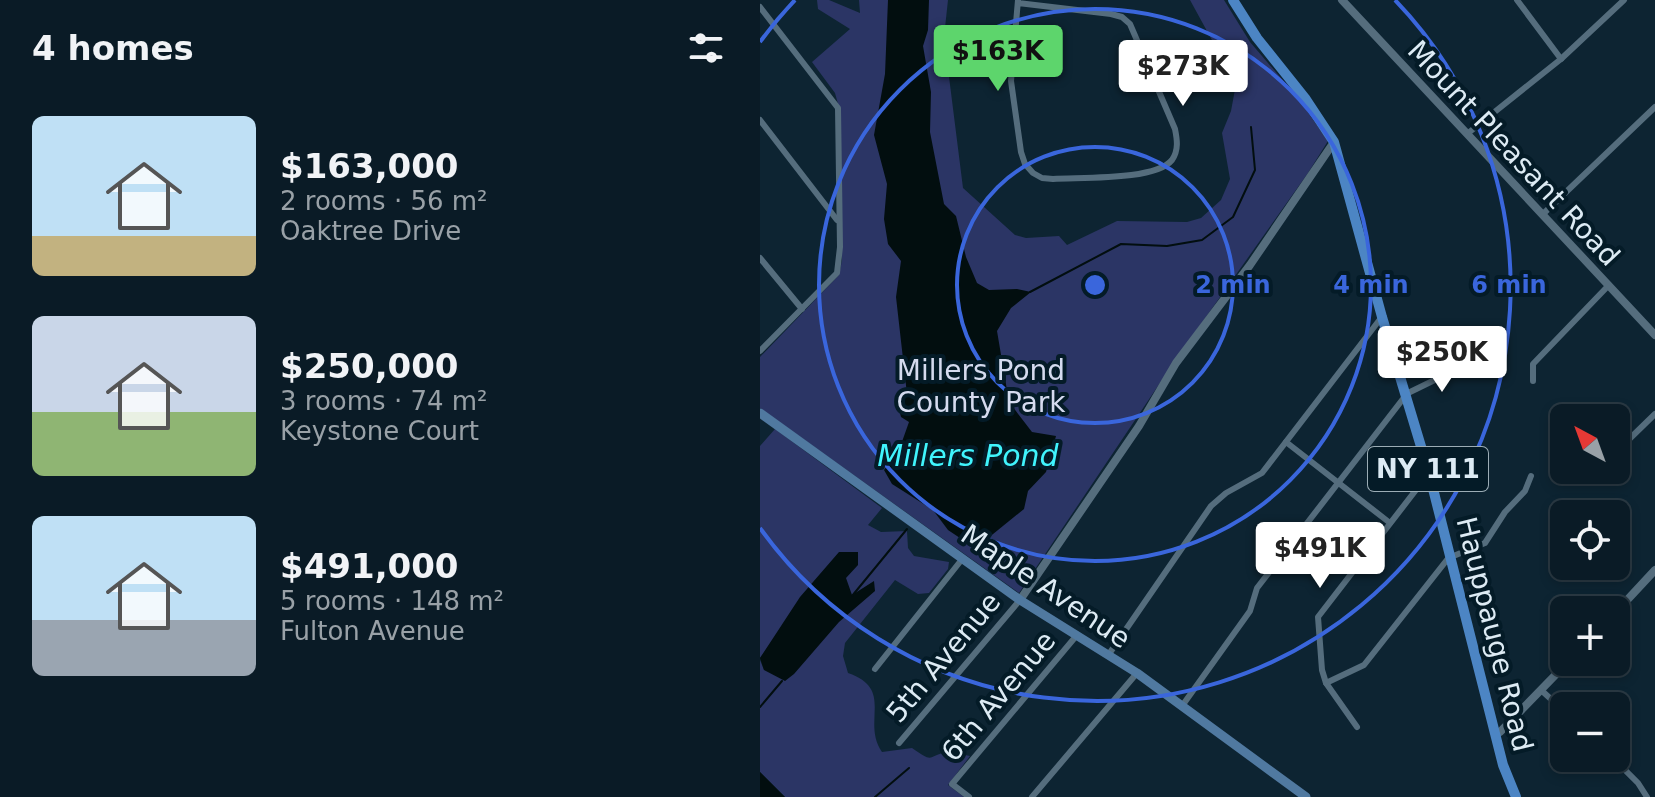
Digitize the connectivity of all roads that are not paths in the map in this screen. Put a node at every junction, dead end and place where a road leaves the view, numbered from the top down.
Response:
1 (1233, 0) edge
2 (1342, 0) edge
3 (1517, 0) edge
4 (1624, 0) edge
5 (1018, 1) edge
6 (760, 7) edge
7 (1561, 59) junction
8 (1655, 107) edge
9 (760, 120) edge
10 (1467, 134) junction
11 (1334, 142) junction
12 (1543, 214) junction
13 (837, 220) junction
14 (760, 258) edge
15 (1608, 286) junction
16 (802, 309) junction
17 (1382, 317) junction
18 (1653, 329) edge
19 (760, 351) edge
20 (1458, 365) dead end
21 (1533, 381) dead end
22 (1406, 395) junction
23 (760, 413) edge
24 (1655, 414) edge
25 (1630, 438) edge
26 (1286, 442) junction
27 (1429, 473) junction
28 (1531, 476) dead end
29 (1338, 483) junction
30 (1390, 523) junction
31 (1451, 556) junction
32 (963, 558) junction
33 (1653, 577) edge
34 (1630, 599) edge
35 (1020, 600) junction
36 (1077, 635) junction
37 (1109, 654) junction
38 (875, 669) dead end
39 (1137, 673) junction
40 (1554, 676) edge
41 (1326, 683) junction
42 (1541, 690) junction
43 (1550, 698) edge
44 (1182, 706) junction
45 (1357, 727) dead end
46 (1495, 734) junction
47 (899, 743) dead end
48 (1627, 772) edge
49 (969, 797) edge
50 (1032, 797) edge
51 (1306, 797) edge
52 (1516, 797) edge
53 (1647, 797) edge

1 - 11 main road, Hauppauge Road / NY 111
2 - 10 street, Mount Pleasant Road
3 - 7 street
4 - 7 street
5 - 5 street
6 - 13 street
7 - 10 street
8 - 12 street
9 - 13 street
10 - 12 street, Mount Pleasant Road
11 - 17 main road, Hauppauge Road / NY 111
11 - 35 street
12 - 15 street, Mount Pleasant Road
13 - 16 street
14 - 16 street
15 - 18 street, Mount Pleasant Road
15 - 21 street
16 - 19 street
17 - 22 main road, Hauppauge Road / NY 111
17 - 26 street
20 - 22 street
22 - 27 main road, Hauppauge Road / NY 111
22 - 29 street
23 - 32 main road, Maple Avenue
24 - 25 street
26 - 29 street
26 - 37 street
27 - 30 street
27 - 31 main road, Hauppauge Road / NY 111
28 - 31 street
29 - 30 street
29 - 44 street
30 - 41 street
31 - 41 street
31 - 46 main road, Hauppauge Road / NY 111
32 - 35 main road, Maple Avenue
32 - 38 street
33 - 34 street
35 - 36 main road, Maple Avenue
35 - 47 street, 5th Avenue
36 - 37 main road, Maple Avenue
36 - 49 street, 6th Avenue
37 - 39 main road, Maple Avenue
39 - 44 main road, Maple Avenue
39 - 50 street
40 - 42 street
41 - 45 street
42 - 43 street
42 - 46 street
44 - 51 main road, Maple Avenue
46 - 52 main road, Hauppauge Road / NY 111
48 - 53 street

